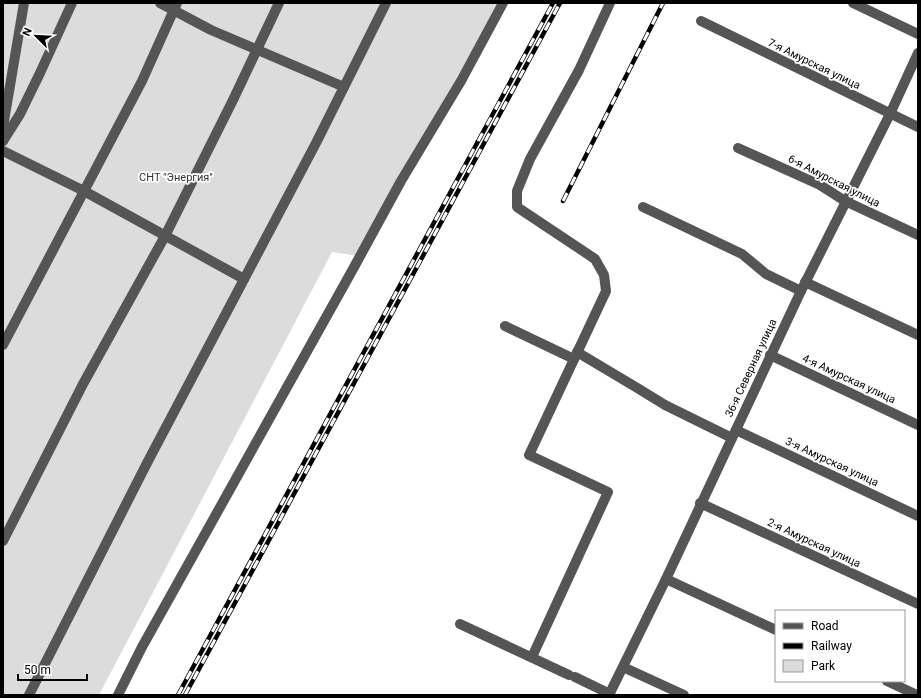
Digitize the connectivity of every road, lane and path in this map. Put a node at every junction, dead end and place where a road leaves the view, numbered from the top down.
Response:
1 (24, 3) edge
2 (72, 3) edge
3 (160, 3) edge
4 (279, 3) edge
5 (386, 3) edge
6 (503, 3) edge
7 (610, 3) edge
8 (853, 3) edge
9 (175, 7) edge
10 (701, 21) dead end
11 (918, 34) edge
12 (258, 49) junction
13 (918, 53) edge
14 (344, 87) junction
15 (890, 114) junction
16 (918, 127) edge
17 (3, 141) edge
18 (3, 144) edge
19 (738, 148) dead end
20 (3, 151) edge
21 (84, 191) junction
22 (845, 201) junction
23 (644, 207) dead end
24 (918, 235) edge
25 (165, 236) junction
26 (244, 279) junction
27 (803, 287) junction
28 (505, 326) dead end
29 (918, 335) edge
30 (3, 345) edge
31 (770, 355) junction
32 (575, 356) junction
33 (918, 425) edge
34 (734, 434) junction
35 (700, 503) junction
36 (918, 516) edge
37 (3, 541) edge
38 (666, 579) junction
39 (918, 604) edge
40 (460, 624) dead end
41 (775, 630) edge
42 (532, 657) junction
43 (623, 667) junction
44 (889, 682) edge
45 (609, 694) edge
46 (29, 695) edge
47 (118, 695) edge
48 (684, 695) edge
49 (917, 695) edge

1 - 17 street
2 - 17 street
3 - 9 street
4 - 12 street
5 - 14 street
6 - 47 street
7 - 32 street
8 - 11 street
9 - 12 street
9 - 21 street
10 - 15 street, 7-я Амурская улица
12 - 14 street
12 - 25 street
13 - 15 street, 36-я Северная улица
14 - 26 street
15 - 16 street, 7-я Амурская улица
15 - 22 street, 36-я Северная улица
17 - 18 street
19 - 22 street, 6-я Амурская улица
20 - 21 street
21 - 25 street
21 - 30 street
22 - 24 street, 6-я Амурская улица
22 - 27 street, 36-я Северная улица
23 - 27 street
25 - 26 street
25 - 37 street
26 - 46 street
27 - 29 street
27 - 31 street, 36-я Северная улица
28 - 32 street, 3-я Амурская улица
31 - 33 street, 4-я Амурская улица
31 - 34 street, 36-я Северная улица
32 - 34 street, 3-я Амурская улица
32 - 42 street
34 - 35 street, 36-я Северная улица
34 - 36 street, 3-я Амурская улица
35 - 38 street, 36-я Северная улица
35 - 39 street, 2-я Амурская улица
38 - 41 street
38 - 43 street, 36-я Северная улица
40 - 42 street
42 - 45 street
43 - 45 street, 36-я Северная улица
43 - 48 street
44 - 49 street

